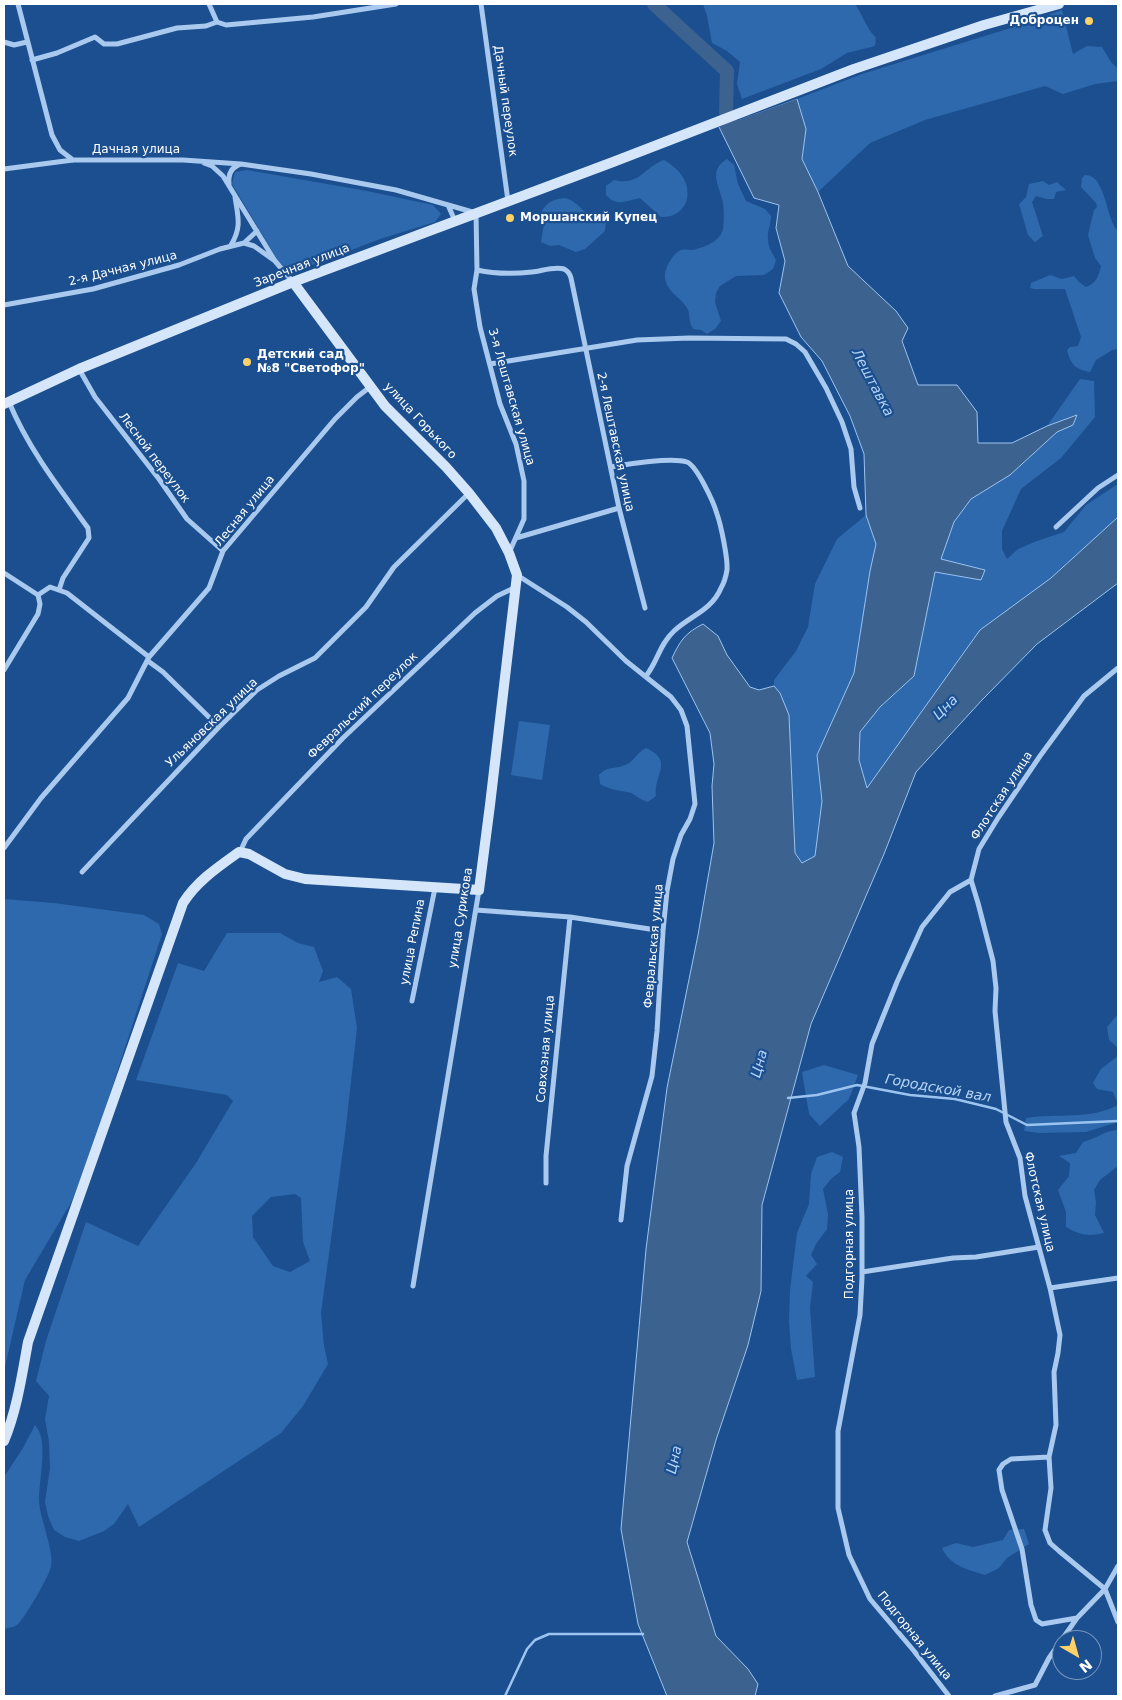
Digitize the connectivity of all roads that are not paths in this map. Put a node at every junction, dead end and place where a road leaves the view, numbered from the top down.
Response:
1 (18, 4) edge
2 (209, 4) edge
3 (396, 4) edge
4 (481, 4) edge
5 (1059, 4) edge
6 (217, 22) junction
7 (4, 42) edge
8 (28, 42) junction
9 (32, 60) junction
10 (73, 160) junction
11 (199, 161) junction
12 (241, 164) junction
13 (4, 168) edge
14 (229, 184) junction
15 (235, 194) junction
16 (508, 201) junction
17 (448, 205) junction
18 (476, 213) junction
19 (455, 221) junction
20 (257, 231) junction
21 (244, 242) junction
22 (231, 245) junction
23 (275, 261) junction
24 (477, 270) junction
25 (293, 282) junction
26 (4, 305) edge
27 (585, 348) junction
28 (490, 364) junction
29 (79, 369) junction
30 (370, 387) junction
31 (6, 403) edge
32 (611, 467) junction
33 (1118, 474) edge
34 (469, 493) junction
35 (619, 508) junction
36 (860, 508) dead end
37 (1056, 527) dead end
38 (516, 538) junction
39 (223, 552) junction
40 (509, 553) junction
41 (4, 573) edge
42 (516, 575) junction
43 (514, 588) junction
44 (59, 590) junction
45 (38, 595) junction
46 (645, 608) dead end
47 (148, 659) junction
48 (1118, 668) edge
49 (4, 670) edge
50 (646, 676) junction
51 (220, 727) junction
52 (4, 848) edge
53 (239, 852) junction
54 (82, 872) dead end
55 (971, 880) junction
56 (435, 887) junction
57 (479, 890) junction
58 (476, 910) junction
59 (570, 917) junction
60 (663, 931) junction
61 (412, 1001) dead end
62 (546, 1183) dead end
63 (621, 1220) dead end
64 (1039, 1247) junction
65 (862, 1272) junction
66 (1118, 1278) edge
67 (413, 1286) dead end
68 (1050, 1288) junction
69 (4, 1441) edge
70 (1049, 1457) junction
71 (1118, 1566) edge
72 (1106, 1589) junction
73 (1077, 1618) junction
74 (1118, 1622) edge
75 (949, 1696) edge
76 (995, 1696) edge

1 - 8 street
2 - 6 street
3 - 6 street
4 - 16 street, Дачный переулок
5 - 16 street
6 - 9 street
7 - 8 street
8 - 9 street
9 - 10 street
10 - 11 street, Дачная улица
10 - 13 street, Дачная улица
11 - 12 street, Дачная улица
11 - 14 street
12 - 14 street
12 - 17 street, Дачная улица
14 - 15 street
15 - 20 street
15 - 22 street
16 - 18 street
17 - 18 street, Дачная улица
17 - 19 street
18 - 19 street
18 - 24 street, 3-я Лештавская улица
19 - 25 street, Заречная улица
20 - 21 street
20 - 23 street
21 - 22 street, 2-я Дачная улица
21 - 23 street
22 - 26 street, 2-я Дачная улица
23 - 25 street
24 - 27 street, 2-я Лештавская улица
24 - 28 street, 3-я Лештавская улица
25 - 29 street, Заречная улица
25 - 30 street, улица Горького
27 - 28 street
27 - 32 street, 2-я Лештавская улица
27 - 36 street
28 - 38 street, 3-я Лештавская улица
29 - 31 street, Заречная улица
29 - 39 street, Лесной переулок
30 - 34 street, улица Горького
30 - 39 street, Лесная улица
31 - 44 street
32 - 35 street, 2-я Лештавская улица
32 - 50 street
33 - 37 street
34 - 40 street, улица Горького
34 - 51 street, Ульяновская улица
35 - 38 street
35 - 46 street, 2-я Лештавская улица
38 - 40 street, 3-я Лештавская улица
39 - 47 street, Лесная улица
40 - 42 street, улица Сурикова
41 - 45 street
42 - 43 street, улица Сурикова
42 - 50 street, Февральская улица
43 - 53 street, Февральский переулок
43 - 57 street, улица Сурикова
44 - 45 street
44 - 47 street
45 - 49 street
47 - 51 street
47 - 52 street, Лесная улица
48 - 55 street, Флотская улица
50 - 60 street, Февральская улица
51 - 54 street, Ульяновская улица
53 - 56 street
53 - 69 street
55 - 64 street, Флотская улица
55 - 65 street, Подгорная улица
56 - 57 street
56 - 61 street, улица Репина
57 - 58 street, улица Сурикова
58 - 59 street
58 - 67 street, улица Сурикова
59 - 60 street
59 - 62 street, Совхозная улица
60 - 63 street, Февральская улица
64 - 65 street
64 - 68 street, Флотская улица
65 - 75 street, Подгорная улица
66 - 68 street
68 - 70 street, Флотская улица
70 - 72 street, Флотская улица
70 - 73 street
71 - 72 street
72 - 73 street
72 - 74 street
73 - 76 street

